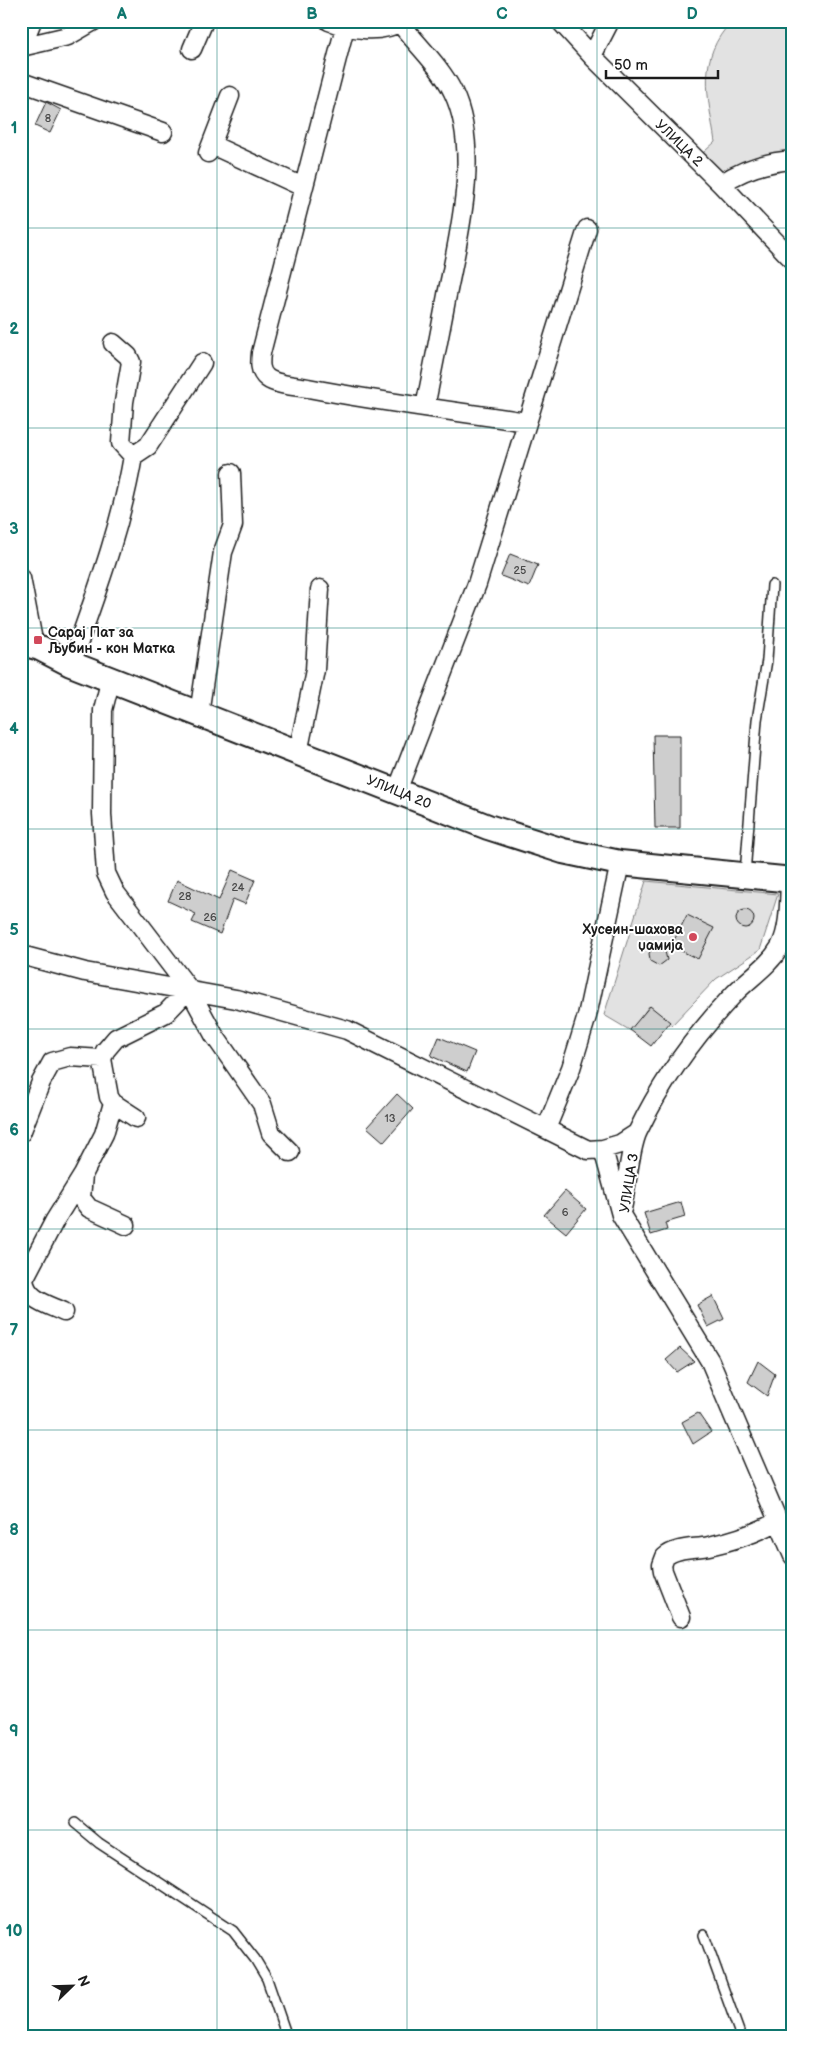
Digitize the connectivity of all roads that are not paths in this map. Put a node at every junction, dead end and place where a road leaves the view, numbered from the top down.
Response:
1 (32, 21) edge
2 (94, 21) edge
3 (204, 21) edge
4 (560, 21) edge
5 (610, 21) edge
6 (402, 22) edge
7 (337, 24) edge
8 (21, 48) edge
9 (192, 49) dead end
10 (592, 56) junction
11 (21, 82) edge
12 (230, 96) dead end
13 (163, 132) dead end
14 (793, 160) edge
15 (721, 184) junction
16 (303, 188) junction
17 (587, 229) dead end
18 (793, 260) edge
19 (113, 343) dead end
20 (202, 363) dead end
21 (425, 407) junction
22 (528, 422) junction
23 (133, 456) junction
24 (231, 473) dead end
25 (21, 578) edge
26 (772, 585) dead end
27 (320, 589) dead end
28 (24, 644) edge
29 (72, 664) junction
30 (112, 678) junction
31 (199, 714) junction
32 (298, 752) junction
33 (397, 791) junction
34 (620, 863) junction
35 (745, 876) junction
36 (792, 880) edge
37 (788, 939) edge
38 (21, 955) edge
39 (189, 989) junction
40 (102, 1059) junction
41 (113, 1103) junction
42 (136, 1118) dead end
43 (546, 1129) junction
44 (21, 1133) edge
45 (637, 1133) junction
46 (603, 1149) junction
47 (290, 1152) dead end
48 (83, 1175) junction
49 (621, 1215) junction
50 (126, 1226) dead end
51 (64, 1312) dead end
52 (778, 1521) junction
53 (793, 1556) edge
54 (681, 1617) dead end
55 (75, 1823) dead end
56 (704, 1935) dead end
57 (287, 2037) edge
58 (741, 2037) edge

1 - 8 street
2 - 8 street
3 - 9 street
4 - 10 street, УЛИЦА 2
5 - 10 street
6 - 7 street
6 - 21 street
7 - 16 street
10 - 15 street, УЛИЦА 2
11 - 13 street
12 - 16 street
14 - 15 street
15 - 18 street, УЛИЦА 2
16 - 21 street
17 - 22 street
19 - 23 street
20 - 23 street
21 - 22 street
22 - 33 street
23 - 29 street
24 - 31 street
25 - 28 street
26 - 35 lane
27 - 32 street
28 - 29 street, УЛИЦА 20
29 - 30 street, УЛИЦА 20
30 - 31 street, УЛИЦА 20
30 - 39 street
31 - 32 street, УЛИЦА 20
32 - 33 street, УЛИЦА 20
33 - 34 street, УЛИЦА 20
34 - 35 street, УЛИЦА 20
34 - 43 street
35 - 36 street, УЛИЦА 20
36 - 37 street, УЛИЦА 3
37 - 45 street, УЛИЦА 3
38 - 39 street
39 - 40 street
39 - 43 street
39 - 47 street
40 - 41 street
40 - 44 street
41 - 42 street
41 - 48 street
43 - 46 street
45 - 46 street
45 - 49 street, УЛИЦА 3
46 - 49 street
48 - 50 street
48 - 51 street
49 - 52 street, УЛИЦА 3
52 - 53 street, УЛИЦА 3
52 - 54 street
55 - 57 lane
56 - 58 lane

